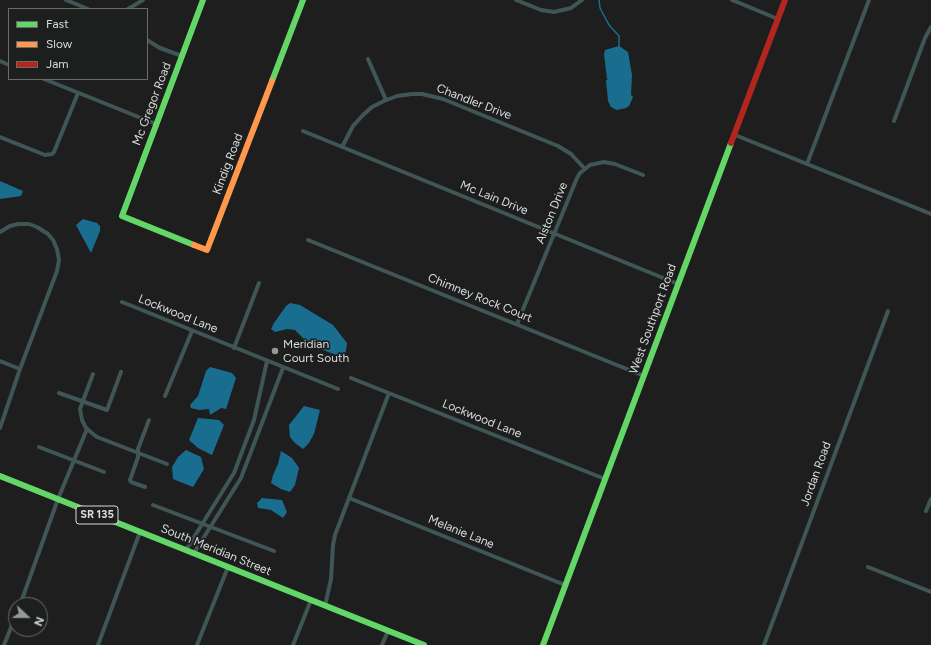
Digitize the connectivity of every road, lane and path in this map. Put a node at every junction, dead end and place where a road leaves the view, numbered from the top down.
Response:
1 (66, 0) edge
2 (143, 0) edge
3 (203, 0) edge
4 (303, 0) edge
5 (516, 0) edge
6 (582, 0) edge
7 (732, 0) edge
8 (785, 0) edge
9 (869, 0) edge
10 (86, 8) edge
11 (130, 8) edge
12 (778, 18) junction
13 (931, 27) edge
14 (148, 41) edge
15 (182, 56) junction
16 (368, 59) dead end
17 (46, 80) edge
18 (78, 93) junction
19 (386, 100) junction
20 (894, 121) dead end
21 (156, 124) junction
22 (303, 131) dead end
23 (735, 135) junction
24 (0, 137) edge
25 (342, 147) junction
26 (807, 164) junction
27 (584, 169) junction
28 (643, 175) dead end
29 (931, 214) edge
30 (122, 216) joint
31 (0, 232) edge
32 (554, 233) junction
33 (308, 240) dead end
34 (259, 283) dead end
35 (678, 284) junction
36 (122, 302) dead end
37 (888, 311) dead end
38 (517, 324) junction
39 (192, 331) junction
40 (234, 348) junction
41 (0, 361) edge
42 (267, 361) junction
43 (20, 368) junction
44 (283, 368) junction
45 (121, 372) dead end
46 (93, 374) dead end
47 (644, 376) junction
48 (351, 378) dead end
49 (338, 389) dead end
50 (59, 393) dead end
51 (389, 393) junction
52 (165, 396) dead end
53 (83, 401) junction
54 (149, 420) dead end
55 (0, 428) edge
56 (87, 429) junction
57 (39, 446) dead end
58 (138, 453) junction
59 (74, 460) junction
60 (167, 464) dead end
61 (104, 472) dead end
62 (0, 476) edge
63 (605, 479) junction
64 (145, 488) dead end
65 (349, 498) junction
66 (58, 499) junction
67 (931, 499) edge
68 (153, 505) dead end
69 (926, 511) dead end
70 (202, 524) junction
71 (210, 527) junction
72 (140, 532) junction
73 (186, 550) junction
74 (274, 551) dead end
75 (194, 553) junction
76 (228, 567) junction
77 (868, 567) dead end
78 (565, 585) junction
79 (931, 592) edge
80 (23, 597) edge
81 (311, 600) junction
82 (325, 606) junction
83 (388, 631) junction
84 (8, 635) edge
85 (4, 645) edge
86 (98, 645) edge
87 (197, 645) edge
88 (293, 645) edge
89 (382, 645) edge
90 (424, 645) edge
91 (543, 645) edge
92 (764, 645) edge

1 - 10 street
2 - 11 street
3 - 15 main road, Mc Gregor Road
4 - 30 main road, Kindig Road
5 - 6 street
7 - 12 street
8 - 12 main road, West Southport Road
9 - 26 street
12 - 23 main road, West Southport Road
13 - 20 street
14 - 15 street
15 - 21 main road, Mc Gregor Road
16 - 19 street
17 - 18 street
18 - 21 street
18 - 24 street
19 - 25 street, Chandler Drive
19 - 27 street, Chandler Drive
21 - 30 main road, Mc Gregor Road
22 - 25 street, Mc Lain Drive
23 - 26 street
23 - 35 main road, West Southport Road
25 - 32 street, Mc Lain Drive
26 - 29 street
27 - 28 street
27 - 32 street, Alston Drive
31 - 43 street
32 - 35 street, Mc Lain Drive
32 - 38 street, Alston Drive
33 - 38 street, Chimney Rock Court
34 - 40 street
35 - 47 main road, West Southport Road
36 - 39 street, Lockwood Lane
37 - 92 street, Jordan Road
38 - 47 street, Chimney Rock Court
39 - 40 street, Lockwood Lane
39 - 52 street
40 - 42 street, Lockwood Lane
41 - 43 street
42 - 44 street, Lockwood Lane
42 - 70 street
43 - 55 street
44 - 49 street, Lockwood Lane
44 - 71 street
45 - 53 street
46 - 53 street
47 - 63 main road, West Southport Road
48 - 51 street, Lockwood Lane
50 - 53 street
51 - 63 street, Lockwood Lane
51 - 65 street
53 - 56 street
54 - 58 street
56 - 58 street
56 - 59 street
57 - 59 street
58 - 60 street
58 - 64 street
59 - 61 street
59 - 66 street
62 - 66 main road, South Meridian Street / SR 135
63 - 78 main road, West Southport Road
65 - 78 street, Melanie Lane
65 - 82 street
66 - 72 main road, South Meridian Street / SR 135
66 - 80 street
67 - 69 street
68 - 70 street
70 - 71 street
70 - 73 street
71 - 74 street
71 - 75 street
72 - 73 main road, South Meridian Street / SR 135
72 - 86 street
73 - 75 main road, South Meridian Street / SR 135
75 - 76 main road, South Meridian Street / SR 135
76 - 81 main road, South Meridian Street / SR 135
76 - 87 street
77 - 79 street
78 - 91 main road, West Southport Road
81 - 82 main road, South Meridian Street / SR 135
81 - 88 street
82 - 83 main road, South Meridian Street / SR 135
83 - 89 street
83 - 90 main road, South Meridian Street / SR 135
84 - 85 street

